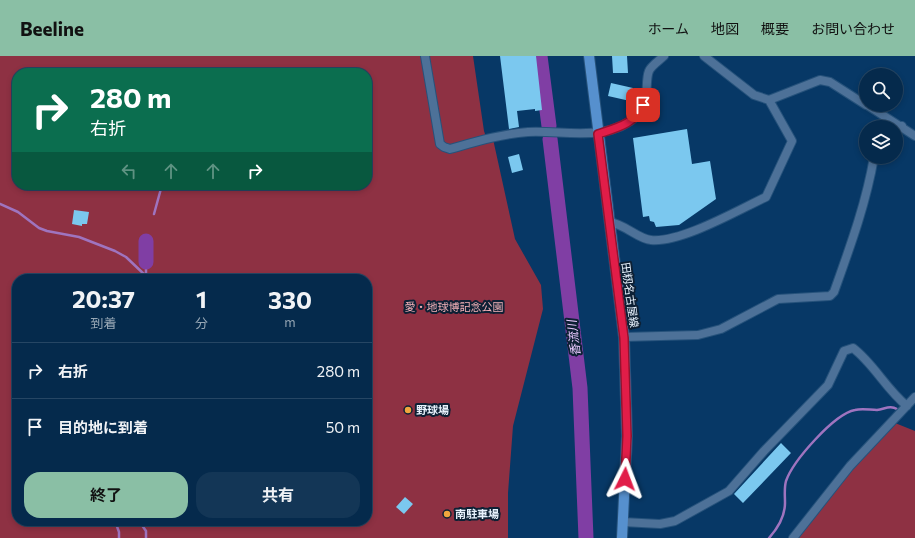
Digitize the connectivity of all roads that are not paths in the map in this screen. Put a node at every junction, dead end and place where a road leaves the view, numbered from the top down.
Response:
1 (425, 56) edge
2 (589, 56) edge
3 (664, 56) edge
4 (704, 56) edge
5 (769, 100) junction
6 (859, 101) edge
7 (875, 112) edge
8 (886, 120) edge
9 (903, 132) edge
10 (598, 134) junction
11 (915, 136) edge
12 (873, 164) edge
13 (609, 222) junction
14 (624, 338) junction
15 (915, 397) edge
16 (907, 406) junction
17 (623, 522) junction
18 (622, 538) edge
19 (793, 538) edge

1 - 10 street
2 - 10 main road, 田籾名古屋線
3 - 10 street
4 - 5 street
5 - 6 street
5 - 13 street
7 - 8 street
9 - 11 street
10 - 13 main road, 田籾名古屋線
12 - 14 street
13 - 14 main road, 田籾名古屋線
14 - 17 main road, 田籾名古屋線
15 - 16 street
16 - 17 street
16 - 19 street
17 - 18 main road, 田籾名古屋線

